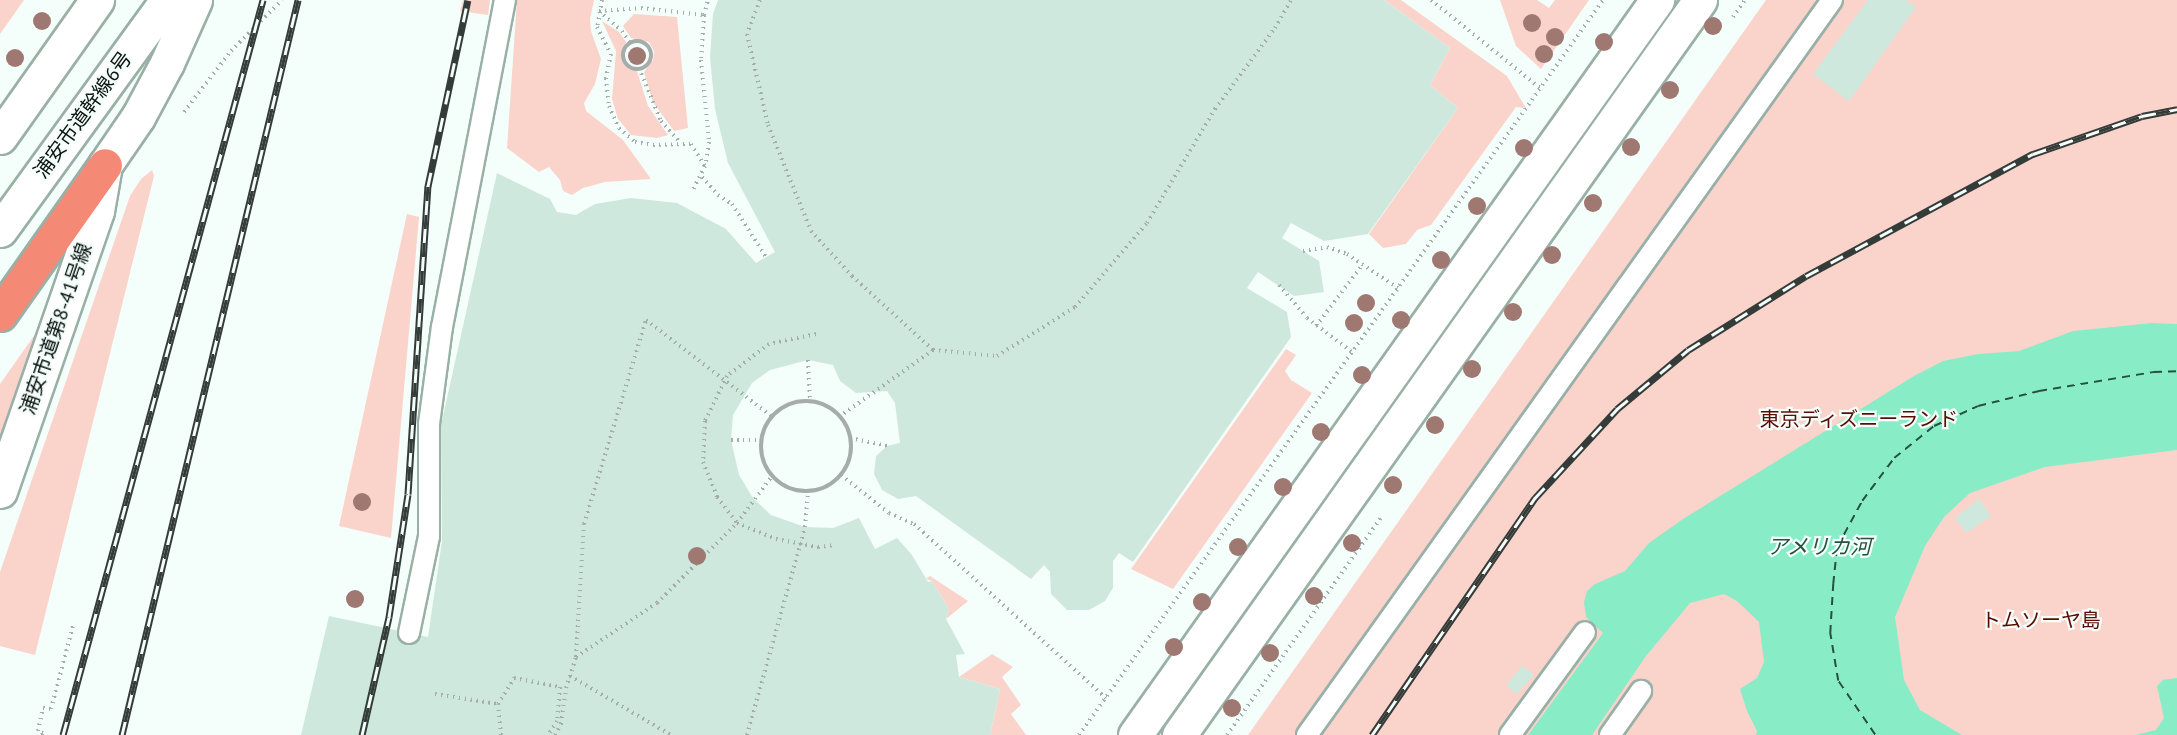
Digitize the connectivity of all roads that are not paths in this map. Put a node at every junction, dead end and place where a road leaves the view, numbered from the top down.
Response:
1 (97, 0) edge
2 (167, 0) edge
3 (195, 0) edge
4 (505, 0) edge
5 (1657, 0) edge
6 (1701, 0) edge
7 (1832, 0) edge
8 (0, 137) edge
9 (105, 165) junction
10 (0, 230) edge
11 (0, 314) edge
12 (0, 490) edge
13 (1585, 632) dead end
14 (409, 633) dead end
15 (1641, 691) dead end
16 (1135, 735) edge
17 (1179, 735) edge
18 (1307, 735) edge
19 (1510, 735) edge
20 (1610, 735) edge

1 - 8 street
2 - 10 street, 浦安市道幹線6号
3 - 9 street
4 - 14 lane
5 - 16 street
6 - 17 street
7 - 18 lane
9 - 11 highway
9 - 12 street, 浦安市道第8-41号線
13 - 19 lane
15 - 20 lane

